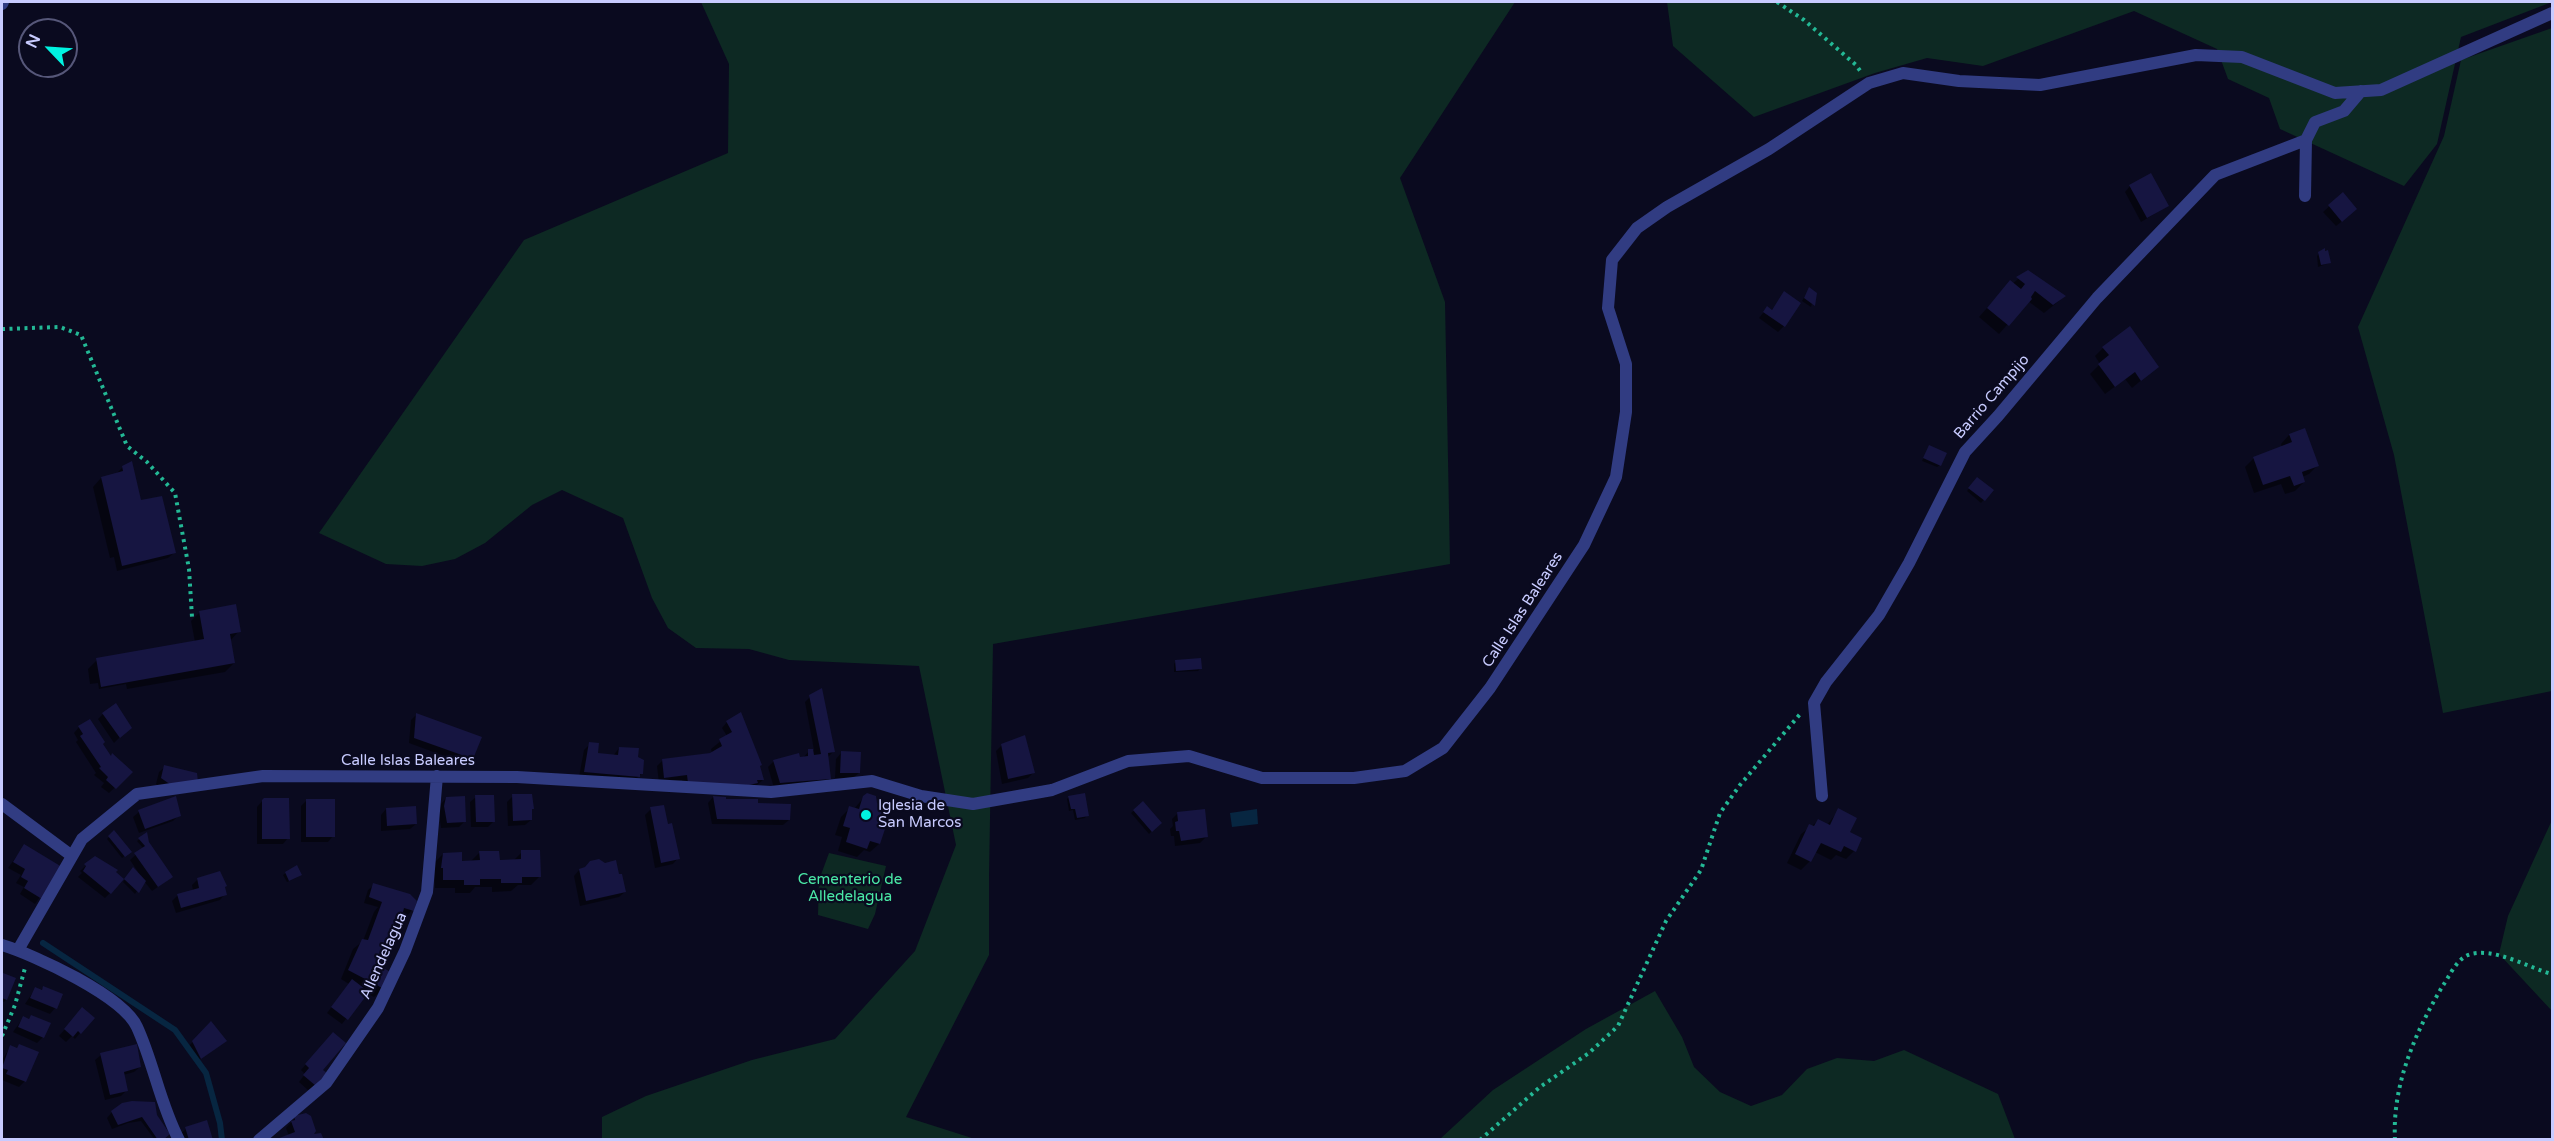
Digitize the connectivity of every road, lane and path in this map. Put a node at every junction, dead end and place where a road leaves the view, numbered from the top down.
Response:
1 (1777, 2) edge
2 (2553, 13) edge
3 (1869, 83) junction
4 (2361, 91) junction
5 (2306, 140) junction
6 (2305, 196) dead end
7 (2, 329) edge
8 (192, 617) dead end
9 (1814, 703) junction
10 (437, 776) junction
11 (1822, 796) dead end
12 (2, 804) edge
13 (72, 856) junction
14 (2, 945) edge
15 (18, 950) junction
16 (30, 956) junction
17 (2553, 974) edge
18 (2, 1036) edge
19 (179, 1140) edge
20 (259, 1140) edge
21 (1480, 1140) edge
22 (2396, 1140) edge

1 - 3 path
2 - 4 street, Calle Islas Baleares
3 - 4 street, Calle Islas Baleares
3 - 10 street, Calle Islas Baleares
4 - 5 street
5 - 6 street
5 - 9 street, Barrio Campijo
7 - 8 path
9 - 11 street
9 - 21 path
10 - 13 street, Calle Islas Baleares
10 - 20 street, Allendelagua
12 - 13 street
13 - 15 street, Calle Islas Baleares
14 - 15 street
15 - 16 street
16 - 18 path
16 - 19 street
17 - 22 path

